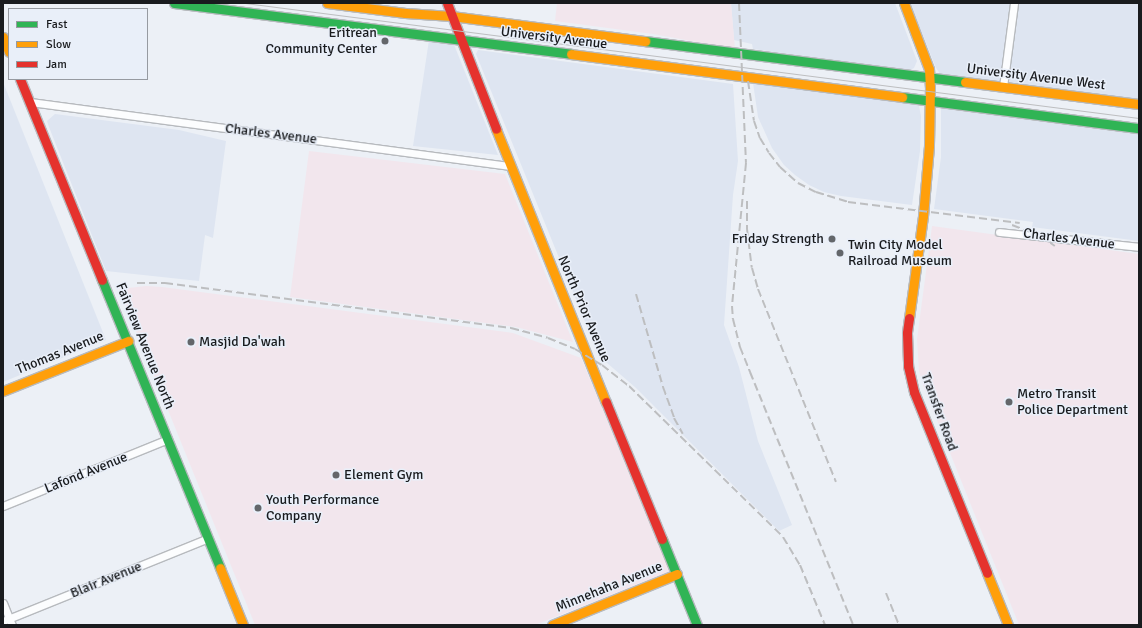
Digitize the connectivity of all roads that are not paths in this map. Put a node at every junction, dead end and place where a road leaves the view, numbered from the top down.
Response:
1 (174, 3) edge
2 (327, 3) edge
3 (447, 3) edge
4 (904, 3) edge
5 (1014, 3) edge
6 (452, 16) junction
7 (3, 37) edge
8 (460, 40) junction
9 (8, 50) edge
10 (930, 77) junction
11 (20, 80) edge
12 (1003, 87) junction
13 (930, 101) junction
14 (30, 102) junction
15 (1139, 104) edge
16 (1139, 128) edge
17 (512, 166) junction
18 (999, 232) dead end
19 (1139, 247) edge
20 (128, 341) junction
21 (3, 391) edge
22 (168, 439) junction
23 (3, 506) edge
24 (208, 538) junction
25 (677, 574) junction
26 (3, 603) edge
27 (8, 622) edge
28 (243, 625) edge
29 (552, 625) edge
30 (697, 625) edge
31 (1008, 625) edge

1 - 8 main road, University Avenue
2 - 6 main road, University Avenue
3 - 6 main road, North Prior Avenue
4 - 10 main road, Transfer Road
5 - 12 street
6 - 8 main road, North Prior Avenue
6 - 10 main road, University Avenue
7 - 9 main road
8 - 13 main road, University Avenue
8 - 17 main road, North Prior Avenue
10 - 12 main road, University Avenue West
10 - 13 main road, Transfer Road
11 - 14 main road, Fairview Avenue North
12 - 15 main road, University Avenue West
13 - 16 main road
13 - 31 main road, Transfer Road
14 - 17 street, Charles Avenue
14 - 20 main road, Fairview Avenue North
17 - 25 main road, North Prior Avenue
18 - 19 street, Charles Avenue
20 - 21 main road, Thomas Avenue
20 - 22 main road, Fairview Avenue North
22 - 23 street, Lafond Avenue
22 - 24 main road, Fairview Avenue North
24 - 27 street, Blair Avenue
24 - 28 main road, Fairview Avenue North
25 - 29 main road, Minnehaha Avenue
25 - 30 main road, North Prior Avenue
26 - 27 street

